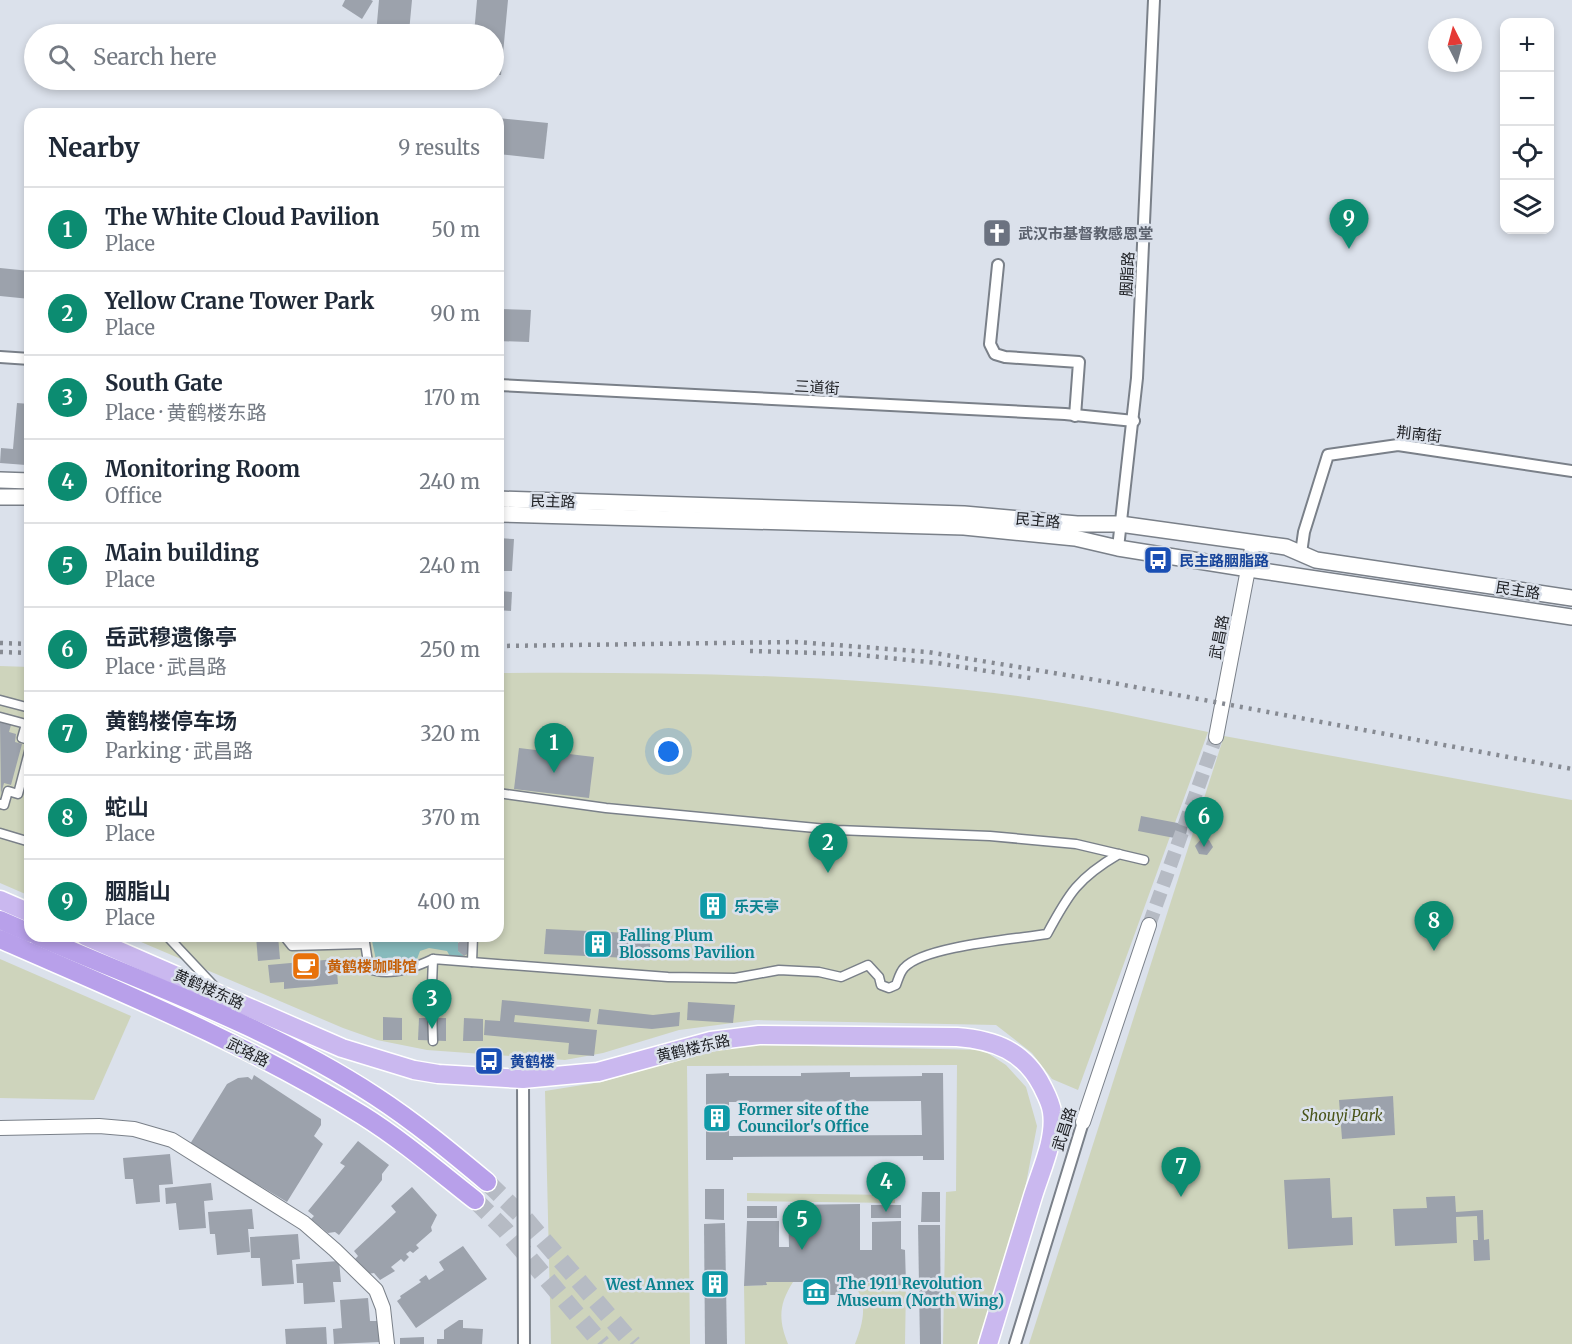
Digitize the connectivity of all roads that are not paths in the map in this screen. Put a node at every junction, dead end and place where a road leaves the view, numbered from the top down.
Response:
1 (1154, 0) edge
2 (998, 265) dead end
3 (0, 357) edge
4 (24, 359) edge
5 (504, 385) edge
6 (1075, 416) junction
7 (1134, 421) junction
8 (1572, 471) edge
9 (0, 480) edge
10 (24, 481) edge
11 (0, 496) edge
12 (24, 497) edge
13 (504, 499) edge
14 (504, 514) edge
15 (1120, 524) junction
16 (1253, 543) junction
17 (1118, 548) junction
18 (1301, 554) junction
19 (1249, 569) junction
20 (1572, 598) edge
21 (1572, 617) edge
22 (0, 700) edge
23 (24, 706) edge
24 (0, 717) edge
25 (24, 723) edge
26 (1216, 737) tunnel mouth
27 (24, 778) edge
28 (504, 794) edge
29 (0, 804) edge
30 (0, 833) edge
31 (24, 840) edge
32 (1119, 854) junction
33 (1144, 860) dead end
34 (0, 900) edge
35 (24, 910) edge
36 (0, 920) edge
37 (1149, 925) tunnel mouth
38 (24, 930) edge
39 (0, 939) edge
40 (50, 942) edge
41 (99, 942) edge
42 (172, 942) edge
43 (289, 942) edge
44 (335, 942) edge
45 (364, 942) edge
46 (473, 942) edge
47 (433, 959) junction
48 (472, 962) junction
49 (432, 985) dead end
50 (221, 995) junction
51 (432, 1010) dead end
52 (434, 1041) dead end
53 (523, 1079) junction
54 (1083, 1122) joint
55 (0, 1128) edge
56 (487, 1182) tunnel mouth
57 (475, 1200) tunnel mouth
58 (387, 1344) edge
59 (524, 1344) edge
60 (988, 1344) edge
61 (1015, 1344) edge

1 - 7 street, 胭脂路
2 - 6 street
3 - 4 street
5 - 6 street, 三道街
6 - 7 street, 三道街
7 - 15 street, 胭脂路
8 - 18 street, 荆南街
9 - 10 main road
11 - 12 main road
13 - 15 main road, 民主路
14 - 17 main road, 民主路
15 - 16 main road, 民主路
15 - 17 street, 胭脂路
16 - 18 main road, 民主路
16 - 19 street, 武昌路
17 - 19 main road, 民主路
18 - 20 main road, 民主路
19 - 21 main road, 民主路
19 - 26 street, 武昌路
22 - 23 street
24 - 25 street
27 - 29 street
28 - 32 street
30 - 31 street
32 - 33 street
32 - 48 street
34 - 35 main road
36 - 38 highway
37 - 54 street, 武昌路
39 - 57 highway, 武珞路
40 - 56 highway, 武珞路
41 - 50 main road, 黄鹤楼东路
42 - 50 street
43 - 44 street
45 - 47 street
46 - 48 street
47 - 48 street
47 - 49 street
50 - 53 main road, 黄鹤楼东路
51 - 52 street
53 - 59 street
53 - 60 main road, 黄鹤楼东路
54 - 61 street, 武昌路
55 - 58 street

